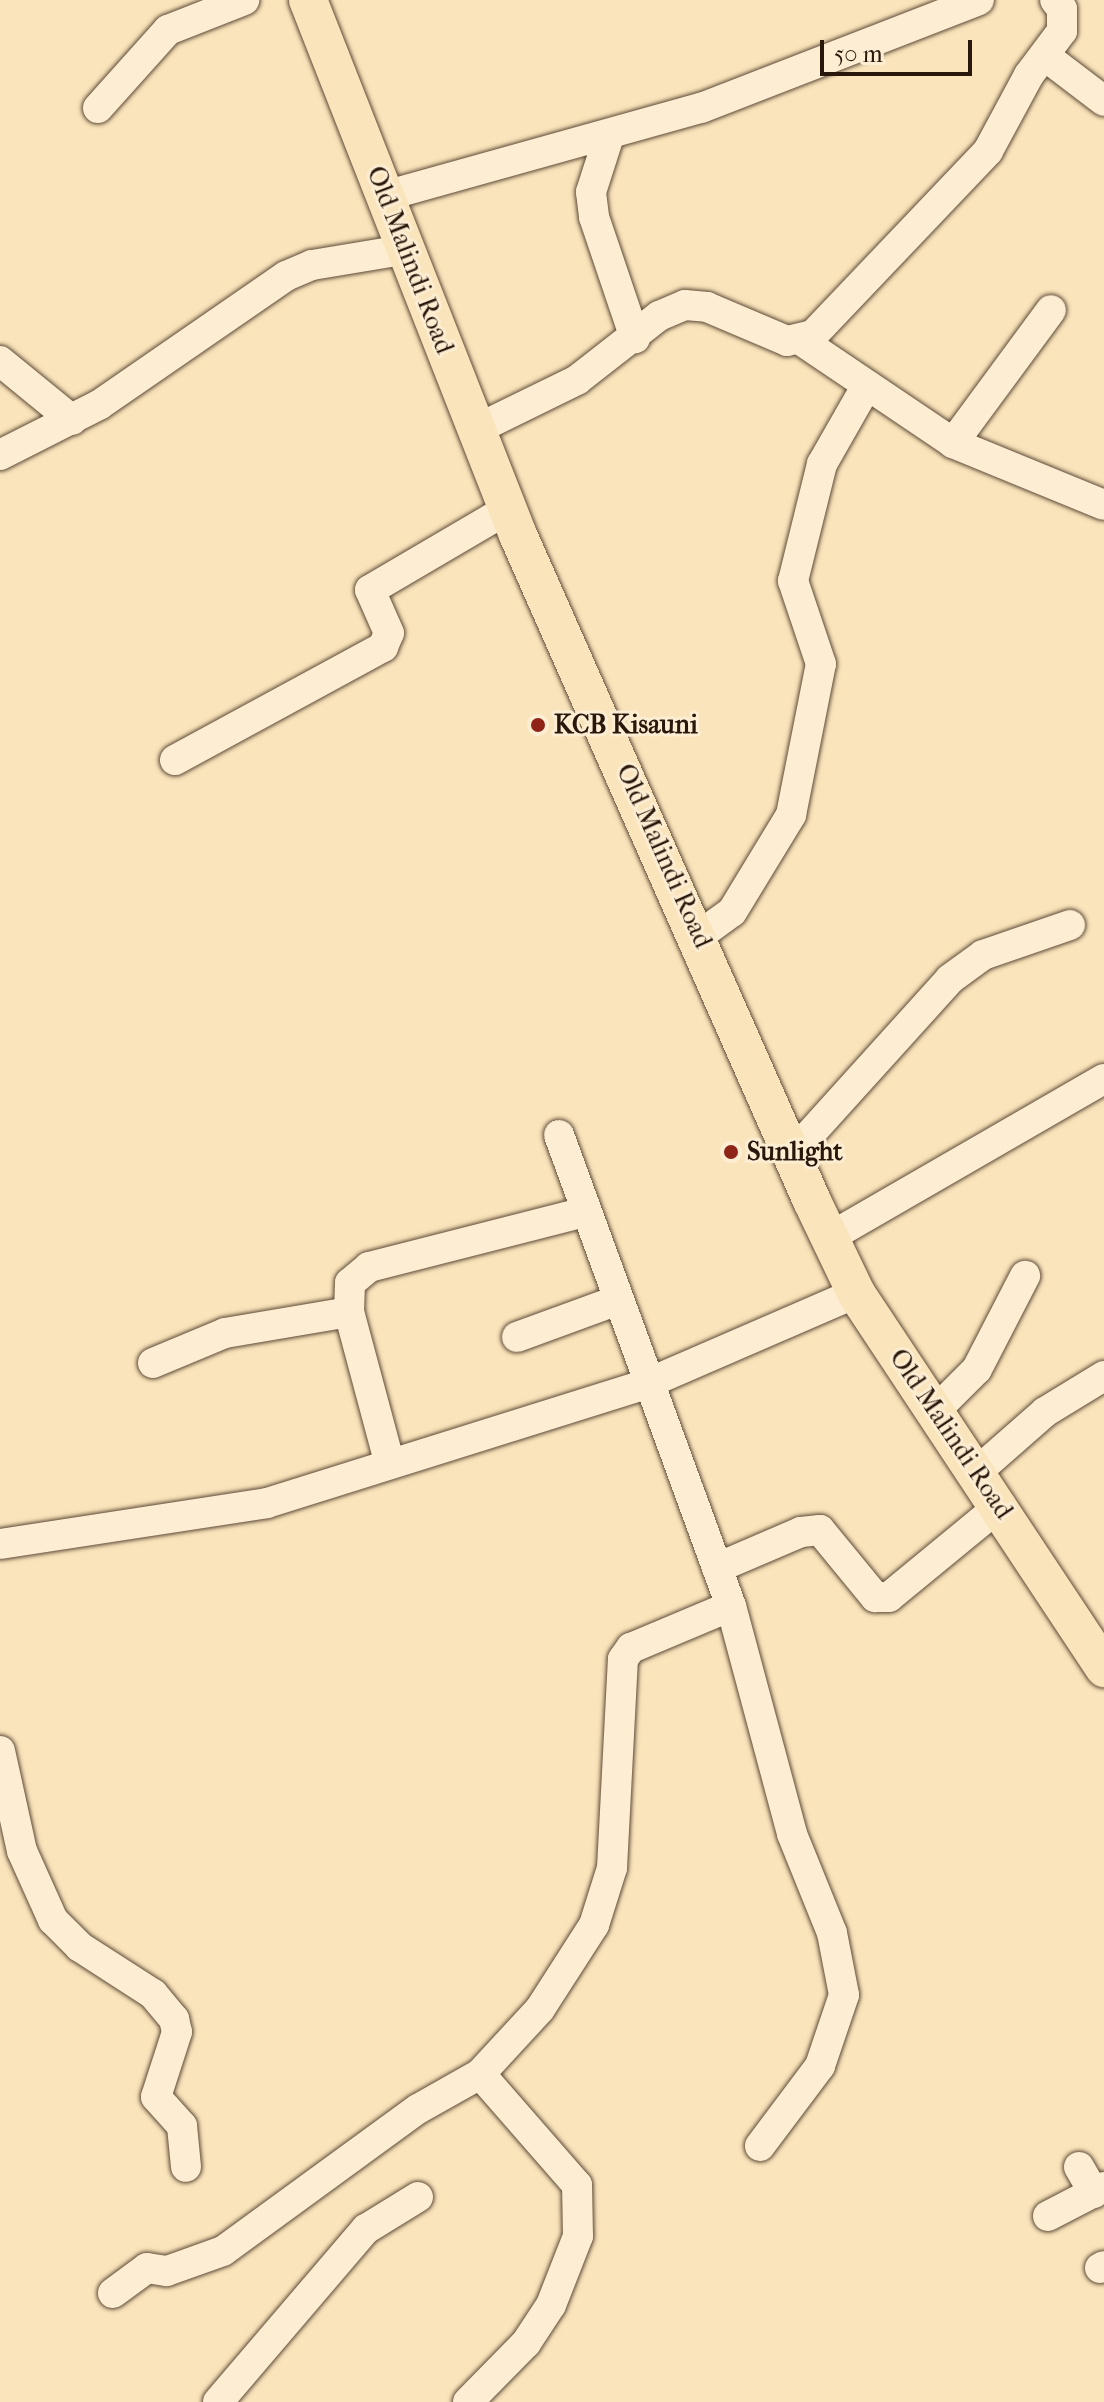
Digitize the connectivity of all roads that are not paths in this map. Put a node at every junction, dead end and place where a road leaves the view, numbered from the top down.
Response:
1 (244, 0) edge
2 (308, 0) edge
3 (979, 0) edge
4 (1055, 0) edge
5 (1045, 56) junction
6 (1104, 101) edge
7 (98, 108) dead end
8 (609, 136) junction
9 (385, 196) junction
10 (403, 250) junction
11 (1051, 310) dead end
12 (635, 338) junction
13 (802, 341) junction
14 (0, 361) edge
15 (866, 387) junction
16 (72, 420) junction
17 (475, 430) junction
18 (953, 443) junction
19 (0, 455) edge
20 (1104, 505) edge
21 (508, 509) junction
22 (175, 760) dead end
23 (1070, 925) dead end
24 (700, 935) junction
25 (1104, 1079) edge
26 (559, 1135) dead end
27 (793, 1153) junction
28 (584, 1212) junction
29 (830, 1237) junction
30 (1025, 1276) dead end
31 (856, 1293) junction
32 (618, 1300) junction
33 (349, 1312) junction
34 (517, 1337) dead end
35 (153, 1363) dead end
36 (1104, 1376) edge
37 (646, 1384) junction
38 (935, 1411) junction
39 (389, 1461) junction
40 (979, 1470) junction
41 (1001, 1505) junction
42 (0, 1544) edge
43 (717, 1568) junction
44 (731, 1606) junction
45 (1104, 1668) edge
46 (0, 1751) edge
47 (480, 2074) junction
48 (760, 2146) dead end
49 (186, 2167) dead end
50 (1079, 2167) dead end
51 (1099, 2190) edge
52 (418, 2197) dead end
53 (1048, 2216) dead end
54 (113, 2293) dead end
55 (218, 2402) edge
56 (468, 2402) edge

1 - 7 street
2 - 9 main road, Old Malindi Road
3 - 8 street
4 - 5 street
5 - 6 street
5 - 13 street
8 - 9 street
8 - 12 street
9 - 10 main road, Old Malindi Road
10 - 16 street
10 - 17 main road, Old Malindi Road
11 - 18 street
12 - 13 street
12 - 17 street
13 - 15 street
14 - 16 street
15 - 18 street
15 - 24 street
16 - 19 street
17 - 21 main road, Old Malindi Road
18 - 20 street
21 - 22 street
21 - 24 main road, Old Malindi Road
23 - 27 street
24 - 27 main road, Old Malindi Road
25 - 29 street
26 - 28 street
27 - 29 main road, Old Malindi Road
28 - 32 street
28 - 33 street
29 - 31 main road, Old Malindi Road
30 - 38 street
31 - 37 street
31 - 38 main road, Old Malindi Road
32 - 34 street
32 - 37 street
33 - 35 street
33 - 39 street
36 - 40 street
37 - 39 street
37 - 43 street
38 - 40 main road, Old Malindi Road
39 - 42 street
40 - 41 main road, Old Malindi Road
41 - 43 street
41 - 45 main road, Old Malindi Road
43 - 44 street
44 - 47 street
44 - 48 street
46 - 49 street
47 - 54 street
47 - 56 street
50 - 51 street
51 - 53 street
52 - 55 street

